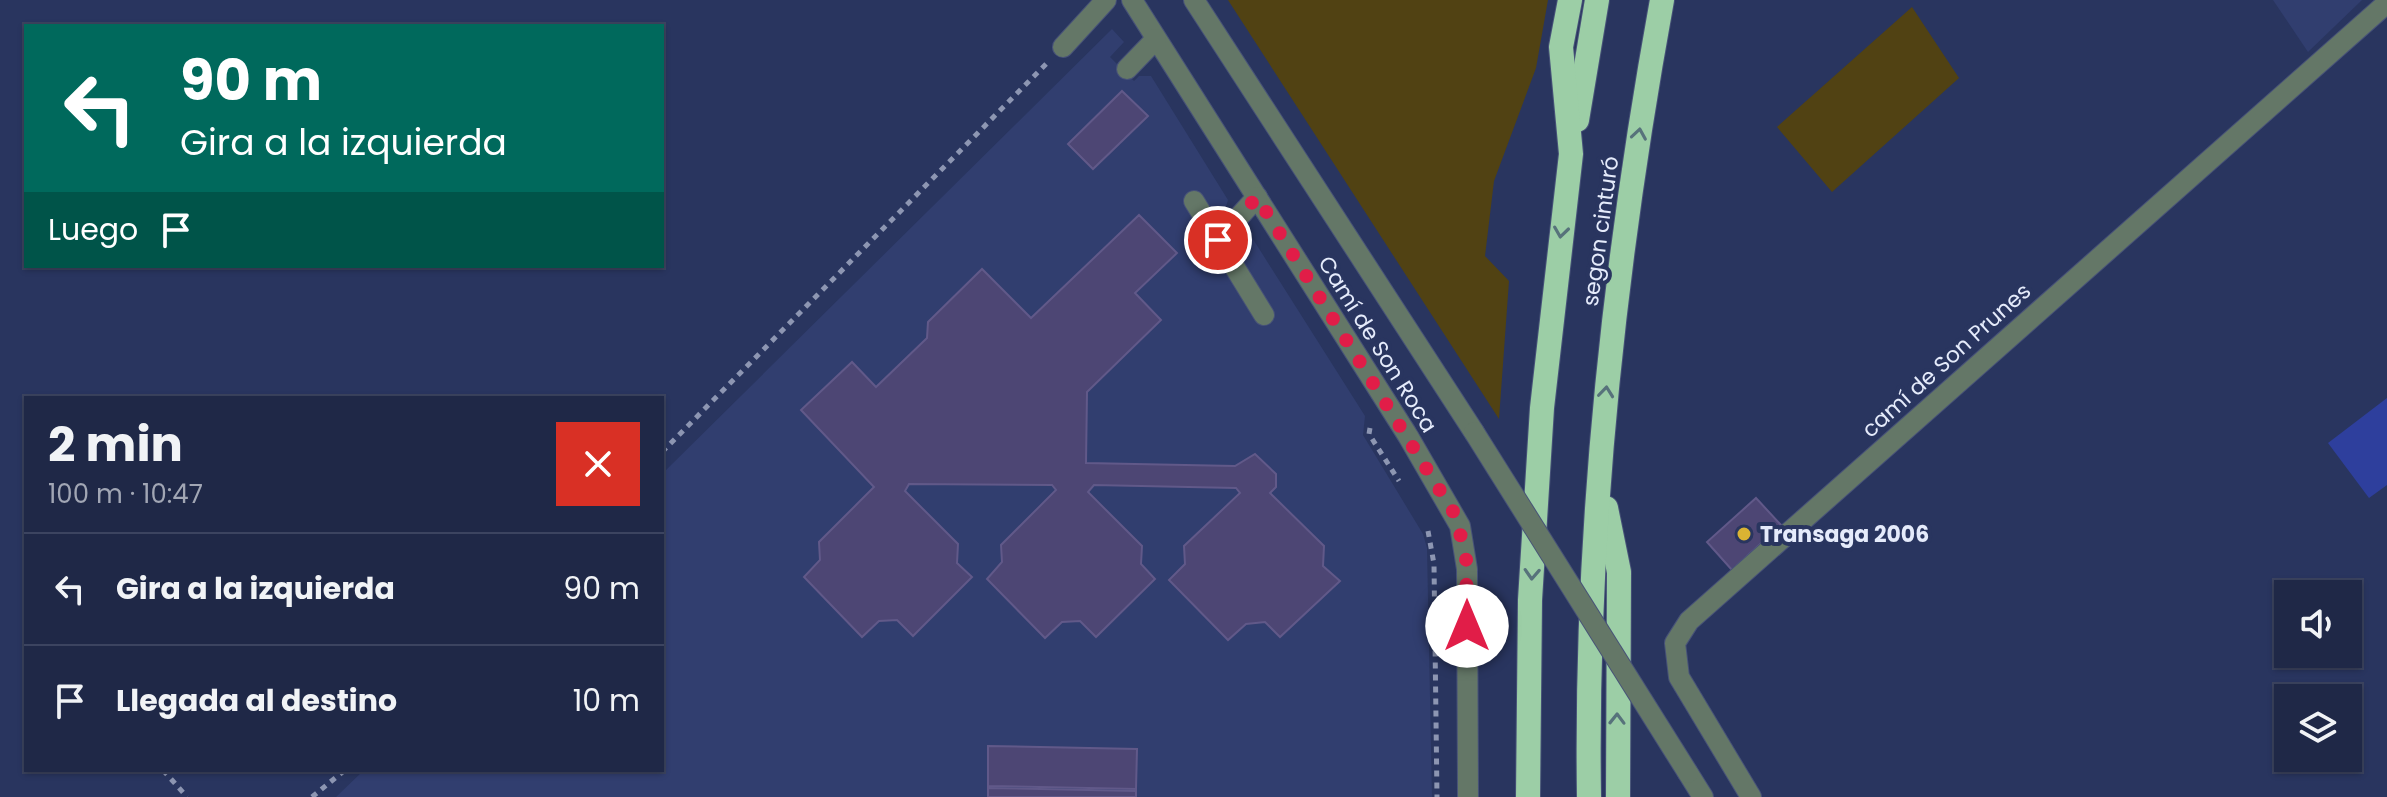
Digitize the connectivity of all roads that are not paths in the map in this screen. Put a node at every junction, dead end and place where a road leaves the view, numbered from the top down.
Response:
1 (1106, 0) edge
2 (1132, 0) edge
3 (1194, 0) edge
4 (1570, 0) edge
5 (1597, 0) edge
6 (1662, 0) edge
7 (2387, 3) edge
8 (1156, 39) junction
9 (1063, 47) road end
10 (1127, 69) dead end
11 (1571, 154) junction
12 (1257, 197) junction
13 (1194, 201) dead end
14 (1218, 240) junction
15 (1264, 315) dead end
16 (1598, 470) junction
17 (1468, 797) edge
18 (1528, 797) edge
19 (1589, 797) edge
20 (1618, 797) edge
21 (1703, 797) edge
22 (1751, 797) edge

1 - 9 street
2 - 8 street, Camí de Son Roca
3 - 21 street, bridge
4 - 11 highway
5 - 11 highway, segon cinturó
16 -> 6 highway, segon cinturó
7 - 22 street, camí de Son Prunes
8 - 10 street
8 - 12 street, Camí de Son Roca
11 -> 18 highway
12 - 14 street
12 - 17 street, Camí de Son Roca
13 - 14 street
14 - 15 street
16 - 19 highway
20 -> 16 highway

